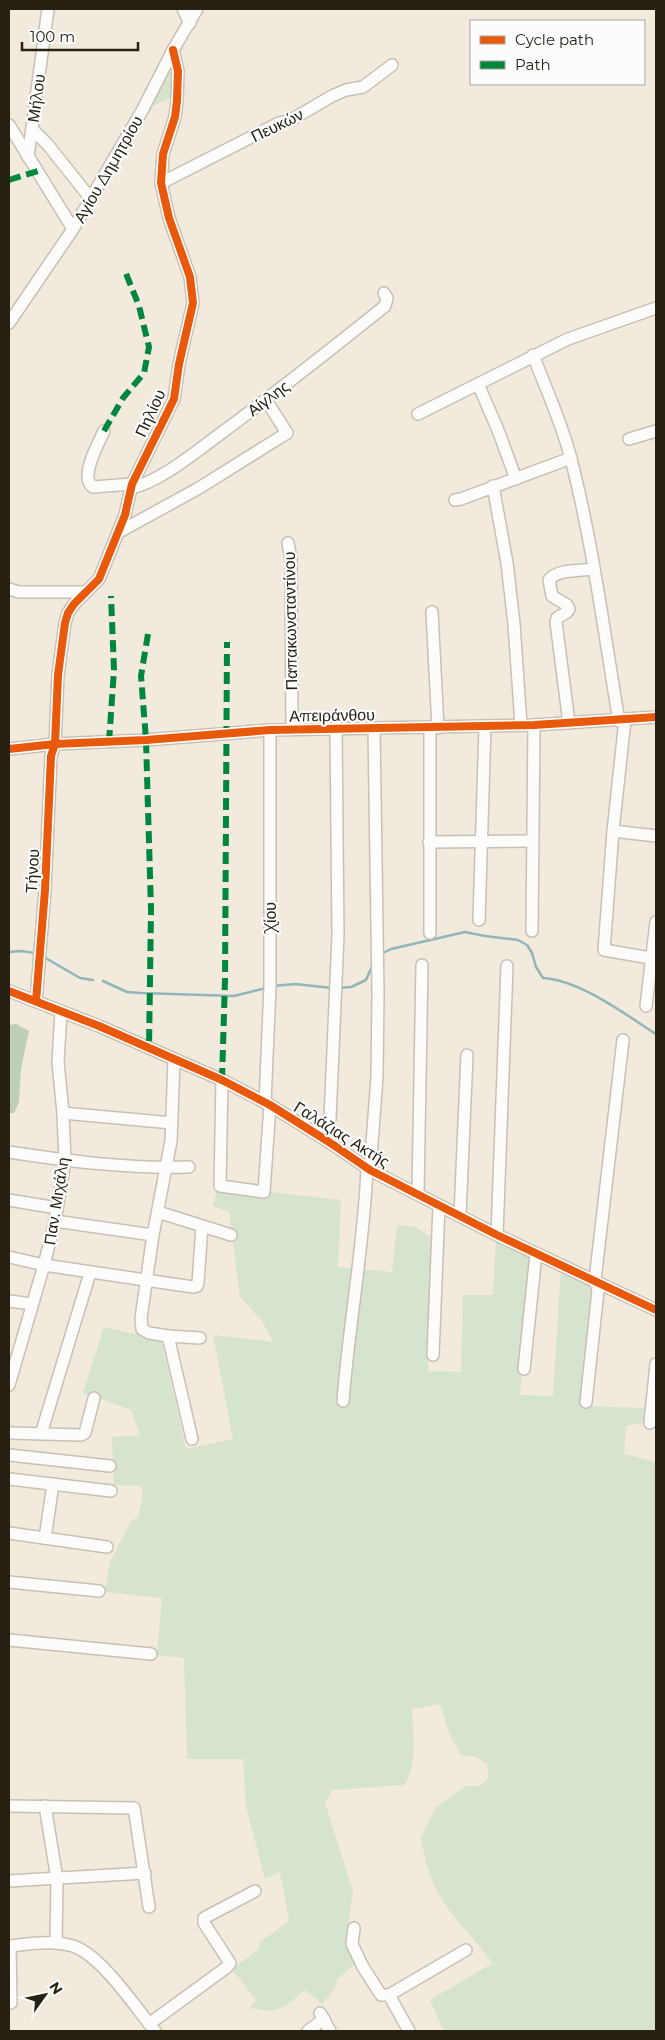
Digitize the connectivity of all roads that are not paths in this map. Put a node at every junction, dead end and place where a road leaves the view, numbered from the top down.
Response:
1 (48, 9) edge
2 (183, 9) edge
3 (197, 9) edge
4 (190, 23) junction
5 (173, 50) junction
6 (392, 65) dead end
7 (9, 125) edge
8 (32, 129) junction
9 (28, 157) junction
10 (161, 184) junction
11 (91, 199) junction
12 (74, 229) junction
13 (384, 293) dead end
14 (656, 308) edge
15 (9, 323) edge
16 (533, 356) junction
17 (478, 384) junction
18 (266, 400) junction
19 (418, 414) dead end
20 (104, 431) dead end
21 (656, 431) edge
22 (629, 439) dead end
23 (571, 458) junction
24 (516, 479) junction
25 (132, 486) junction
26 (493, 486) junction
27 (455, 500) dead end
28 (119, 532) junction
29 (288, 543) dead end
30 (593, 569) junction
31 (9, 589) edge
32 (86, 592) junction
33 (432, 612) dead end
34 (656, 717) edge
35 (622, 720) junction
36 (569, 723) junction
37 (521, 725) junction
38 (534, 725) junction
39 (485, 727) junction
40 (434, 728) junction
41 (292, 729) junction
42 (336, 729) junction
43 (374, 729) junction
44 (270, 730) junction
45 (55, 744) junction
46 (9, 749) edge
47 (613, 831) junction
48 (656, 836) edge
49 (532, 841) junction
50 (430, 842) junction
51 (481, 842) junction
52 (479, 920) dead end
53 (656, 922) edge
54 (532, 931) dead end
55 (430, 933) dead end
56 (654, 959) edge
57 (422, 965) dead end
58 (507, 966) dead end
59 (9, 991) edge
60 (36, 1001) junction
61 (646, 1006) dead end
62 (61, 1012) junction
63 (623, 1040) dead end
64 (467, 1055) dead end
65 (174, 1060) junction
66 (222, 1080) junction
67 (267, 1104) junction
68 (63, 1112) junction
69 (172, 1123) junction
70 (329, 1142) junction
71 (9, 1152) edge
72 (65, 1161) junction
73 (189, 1167) dead end
74 (167, 1168) junction
75 (369, 1169) junction
76 (418, 1193) junction
77 (9, 1200) edge
78 (439, 1206) junction
79 (57, 1208) junction
80 (158, 1212) junction
81 (460, 1215) junction
82 (55, 1221) junction
83 (202, 1226) junction
84 (231, 1234) dead end
85 (497, 1235) junction
86 (153, 1236) junction
87 (536, 1254) junction
88 (9, 1257) edge
89 (44, 1265) junction
90 (90, 1272) junction
91 (595, 1280) junction
92 (147, 1281) junction
93 (9, 1300) edge
94 (32, 1304) junction
95 (656, 1310) edge
96 (168, 1336) junction
97 (200, 1338) dead end
98 (9, 1344) edge
99 (21, 1347) junction
100 (433, 1355) dead end
101 (656, 1364) edge
102 (524, 1369) dead end
103 (9, 1380) edge
104 (94, 1398) dead end
105 (343, 1401) dead end
106 (586, 1402) dead end
107 (650, 1423) dead end
108 (9, 1433) edge
109 (41, 1434) junction
110 (192, 1439) dead end
111 (9, 1455) edge
112 (110, 1466) dead end
113 (9, 1479) edge
114 (53, 1484) junction
115 (110, 1491) dead end
116 (9, 1533) edge
117 (45, 1538) junction
118 (107, 1547) dead end
119 (9, 1582) edge
120 (100, 1591) dead end
121 (9, 1640) edge
122 (151, 1654) dead end
123 (9, 1806) edge
124 (45, 1806) junction
125 (145, 1873) junction
126 (57, 1879) junction
127 (9, 1881) edge
128 (255, 1891) dead end
129 (149, 1908) dead end
130 (354, 1928) dead end
131 (56, 1943) junction
132 (9, 1946) edge
133 (466, 1950) dead end
134 (389, 1995) junction
135 (11, 2003) dead end
136 (152, 2028) edge
137 (308, 2031) edge
138 (330, 2031) edge
139 (409, 2031) edge

1 - 8 street, Μήλου
2 - 4 street
3 - 4 street, Αγίου Δημητρίου
4 - 5 street, Αγίου Δημητρίου
5 - 10 street, Πηλίου
5 - 11 street, Αγίου Δημητρίου
6 - 10 street, Πευκών
7 - 9 street
8 - 9 street, Μήλου
8 - 11 street
9 - 12 street
10 - 25 street, Πηλίου
11 - 12 street, Αγίου Δημητρίου
12 - 15 street, Αγίου Δημητρίου
13 - 18 street, Αίγλης
14 - 16 street
16 - 17 street
16 - 23 street
17 - 19 street
17 - 24 street
18 - 25 street, Αίγλης
18 - 28 street
20 - 25 street, Αίγλης
21 - 22 street
23 - 24 street
23 - 30 street
24 - 26 street
25 - 28 street, Πηλίου
26 - 27 street
26 - 37 street
28 - 32 street, Πηλίου
29 - 41 street, Παπακωνσταντίνου
30 - 35 street
30 - 36 street
31 - 32 street
32 - 45 street, Πηλίου
33 - 40 street
34 - 35 street, Απειράνθου
35 - 36 street, Απειράνθου
35 - 47 street
36 - 38 street, Απειράνθου
37 - 38 street, Απειράνθου
37 - 39 street, Απειράνθου
38 - 49 street
39 - 40 street, Απειράνθου
39 - 51 street
40 - 43 street, Απειράνθου
40 - 50 street
41 - 42 street, Απειράνθου
41 - 44 street, Απειράνθου
42 - 43 street, Απειράνθου
42 - 70 street
43 - 75 street
44 - 45 street, Απειράνθου
44 - 67 street, Χίου
45 - 46 street, Απειράνθου
45 - 60 street, Τήνου
47 - 48 street
47 - 56 street
49 - 51 street
49 - 54 street
50 - 51 street
50 - 55 street
51 - 52 street
53 - 56 street
56 - 61 street
57 - 76 street
58 - 85 street
59 - 60 street, Γαλάζιας Ακτής
60 - 62 street, Γαλάζιας Ακτής
62 - 65 street, Γαλάζιας Ακτής
62 - 68 street, Παν. Μιχάλη
63 - 91 street
64 - 81 street
65 - 66 street, Γαλάζιας Ακτής
65 - 69 street
66 - 67 street, Γαλάζιας Ακτής
66 - 67 street, Χίου
67 - 70 street, Γαλάζιας Ακτής
68 - 69 street
68 - 72 street, Παν. Μιχάλη
69 - 74 street
70 - 75 street, Γαλάζιας Ακτής
71 - 72 street
72 - 74 street
72 - 79 street, Παν. Μιχάλη
73 - 74 street
74 - 80 street
75 - 76 street, Γαλάζιας Ακτής
75 - 105 street
76 - 78 street, Γαλάζιας Ακτής
77 - 79 street
78 - 81 street, Γαλάζιας Ακτής
78 - 100 street
79 - 82 street, Παν. Μιχάλη
80 - 83 street
80 - 86 street
81 - 85 street, Γαλάζιας Ακτής
82 - 86 street
82 - 89 street, Παν. Μιχάλη
83 - 84 street
83 - 92 street
85 - 87 street, Γαλάζιας Ακτής
86 - 92 street
87 - 91 street, Γαλάζιας Ακτής
87 - 102 street
88 - 89 street
89 - 90 street
89 - 94 street, Παν. Μιχάλη
90 - 92 street
90 - 109 street
91 - 95 street, Γαλάζιας Ακτής
91 - 106 street
92 - 96 street
93 - 94 street
94 - 99 street, Παν. Μιχάλη
96 - 97 street
96 - 110 street
98 - 99 street
99 - 103 street, Παν. Μιχάλη
101 - 107 street
104 - 109 street
108 - 109 street
111 - 112 street
113 - 114 street
114 - 115 street
114 - 117 street
116 - 117 street
117 - 118 street
119 - 120 street
121 - 122 street
123 - 124 street
124 - 125 street
124 - 126 street
125 - 126 street
125 - 129 street
126 - 127 street
126 - 131 street
128 - 136 street
130 - 134 street
131 - 132 street
131 - 136 street
132 - 135 street
133 - 134 street
134 - 139 street
137 - 138 street

